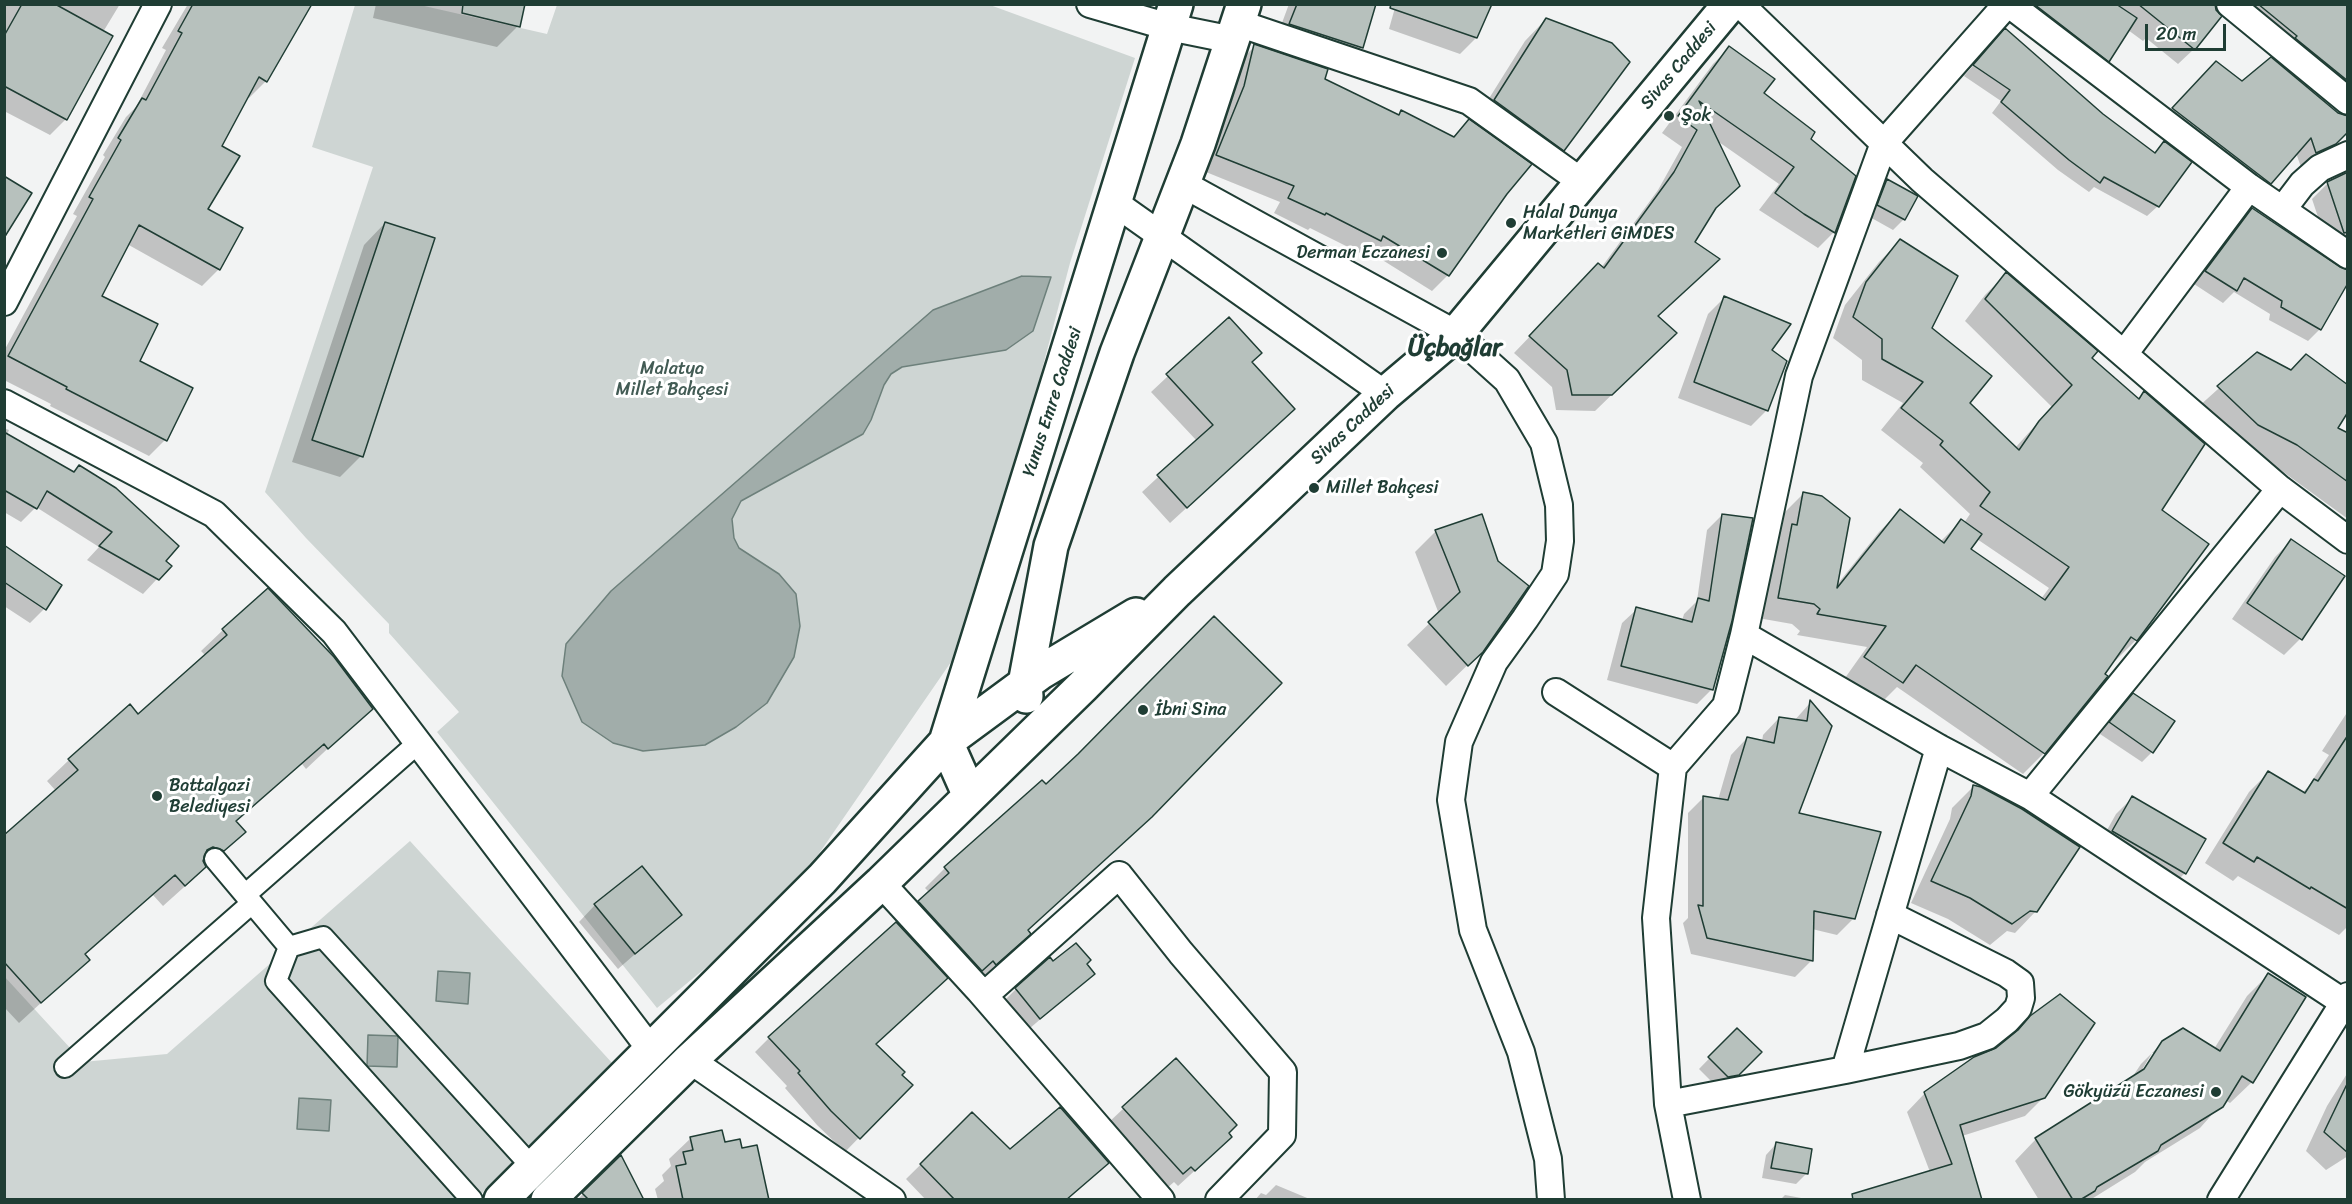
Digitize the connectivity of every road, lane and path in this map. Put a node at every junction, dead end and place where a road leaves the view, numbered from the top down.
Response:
1 (158, 4) edge
2 (1090, 4) edge
3 (1730, 4) edge
4 (1740, 4) edge
5 (2008, 4) edge
6 (2230, 4) edge
7 (1173, 16) edge
8 (1238, 22) edge
9 (2348, 101) edge
10 (1884, 143) junction
11 (2348, 155) edge
12 (1582, 182) junction
13 (1183, 184) junction
14 (2249, 187) junction
15 (1115, 203) junction
16 (2283, 209) junction
17 (1162, 236) junction
18 (2348, 255) edge
19 (4, 302) edge
20 (1456, 334) junction
21 (2124, 354) junction
22 (1385, 394) junction
23 (4, 403) edge
24 (2280, 489) junction
25 (2348, 540) edge
26 (1177, 591) junction
27 (1744, 635) junction
28 (1025, 684) junction
29 (1556, 692) dead end
30 (1031, 737) junction
31 (946, 742) junction
32 (418, 743) junction
33 (1940, 748) junction
34 (1673, 766) junction
35 (970, 796) junction
36 (2030, 796) junction
37 (215, 859) dead end
38 (881, 883) junction
39 (249, 899) junction
40 (1890, 915) junction
41 (289, 947) junction
42 (979, 990) junction
43 (2345, 999) edge
44 (651, 1050) junction
45 (690, 1060) junction
46 (65, 1067) dead end
47 (1845, 1070) junction
48 (1668, 1104) junction
49 (533, 1168) junction
50 (472, 1200) edge
51 (501, 1200) edge
52 (548, 1200) edge
53 (892, 1200) edge
54 (1161, 1200) edge
55 (1219, 1200) edge
56 (1551, 1200) edge
57 (1687, 1200) edge
58 (2221, 1200) edge

1 - 19 street
2 - 7 street
3 - 12 main road, Sivas Caddesi
4 - 10 street
5 - 10 street
5 - 14 street
6 - 9 street
7 - 8 street
7 - 15 main road, Yunus Emre Caddesi
8 - 12 street
8 - 13 main road
10 - 21 street
10 - 27 street
11 - 16 street
12 - 20 main road, Sivas Caddesi
13 - 17 main road
13 - 20 street
14 - 16 street
14 - 21 street
15 - 17 street
15 - 31 main road, Yunus Emre Caddesi
16 - 18 street
17 - 22 street
17 - 28 main road
20 - 22 main road, Sivas Caddesi
20 - 56 street
21 - 24 street
22 - 26 main road, Sivas Caddesi
23 - 32 street
24 - 25 street
24 - 36 street
26 - 28 main road
26 - 30 main road
27 - 33 street
27 - 34 street
28 - 30 main road
28 - 31 main road
29 - 34 street
30 - 35 main road
31 - 35 main road
31 - 44 main road
32 - 39 street
32 - 44 street
33 - 36 street
33 - 40 street
34 - 48 street
35 - 38 main road
36 - 43 street
37 - 39 street
38 - 42 street
38 - 45 main road
39 - 41 street
39 - 46 street
40 - 47 street
40 - 47 street
41 - 49 street
41 - 50 street
42 - 54 street
42 - 55 street
43 - 58 street
44 - 49 main road
45 - 52 main road
45 - 53 street
47 - 48 street
48 - 57 street
49 - 51 main road

